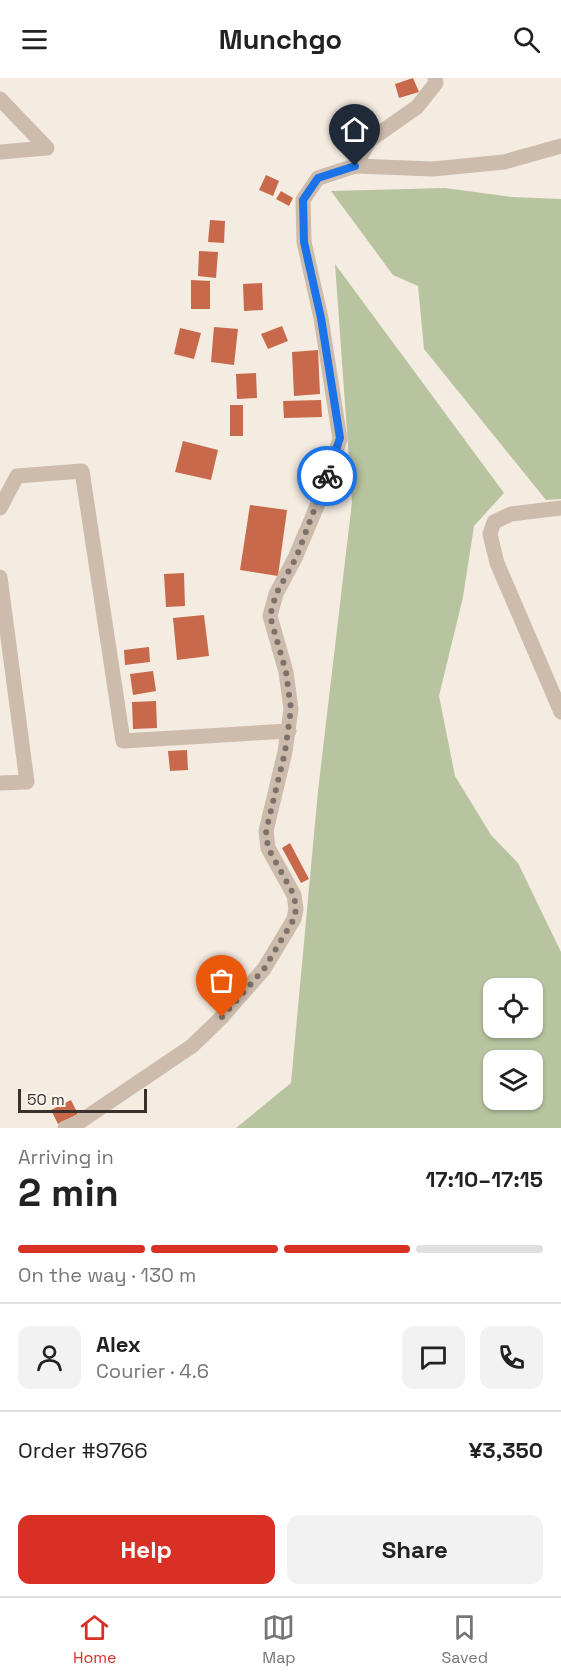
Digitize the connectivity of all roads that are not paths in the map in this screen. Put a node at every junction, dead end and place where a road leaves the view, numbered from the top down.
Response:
1 (435, 78) edge
2 (0, 99) edge
3 (561, 146) edge
4 (0, 152) edge
5 (355, 166) junction
6 (0, 508) edge
7 (561, 508) edge
8 (0, 577) edge
9 (561, 712) edge
10 (289, 731) junction
11 (0, 783) edge
12 (65, 1128) edge

1 - 5 street
2 - 4 street
3 - 5 street
5 - 10 street
6 - 10 street
7 - 9 street
8 - 11 street
10 - 12 street

